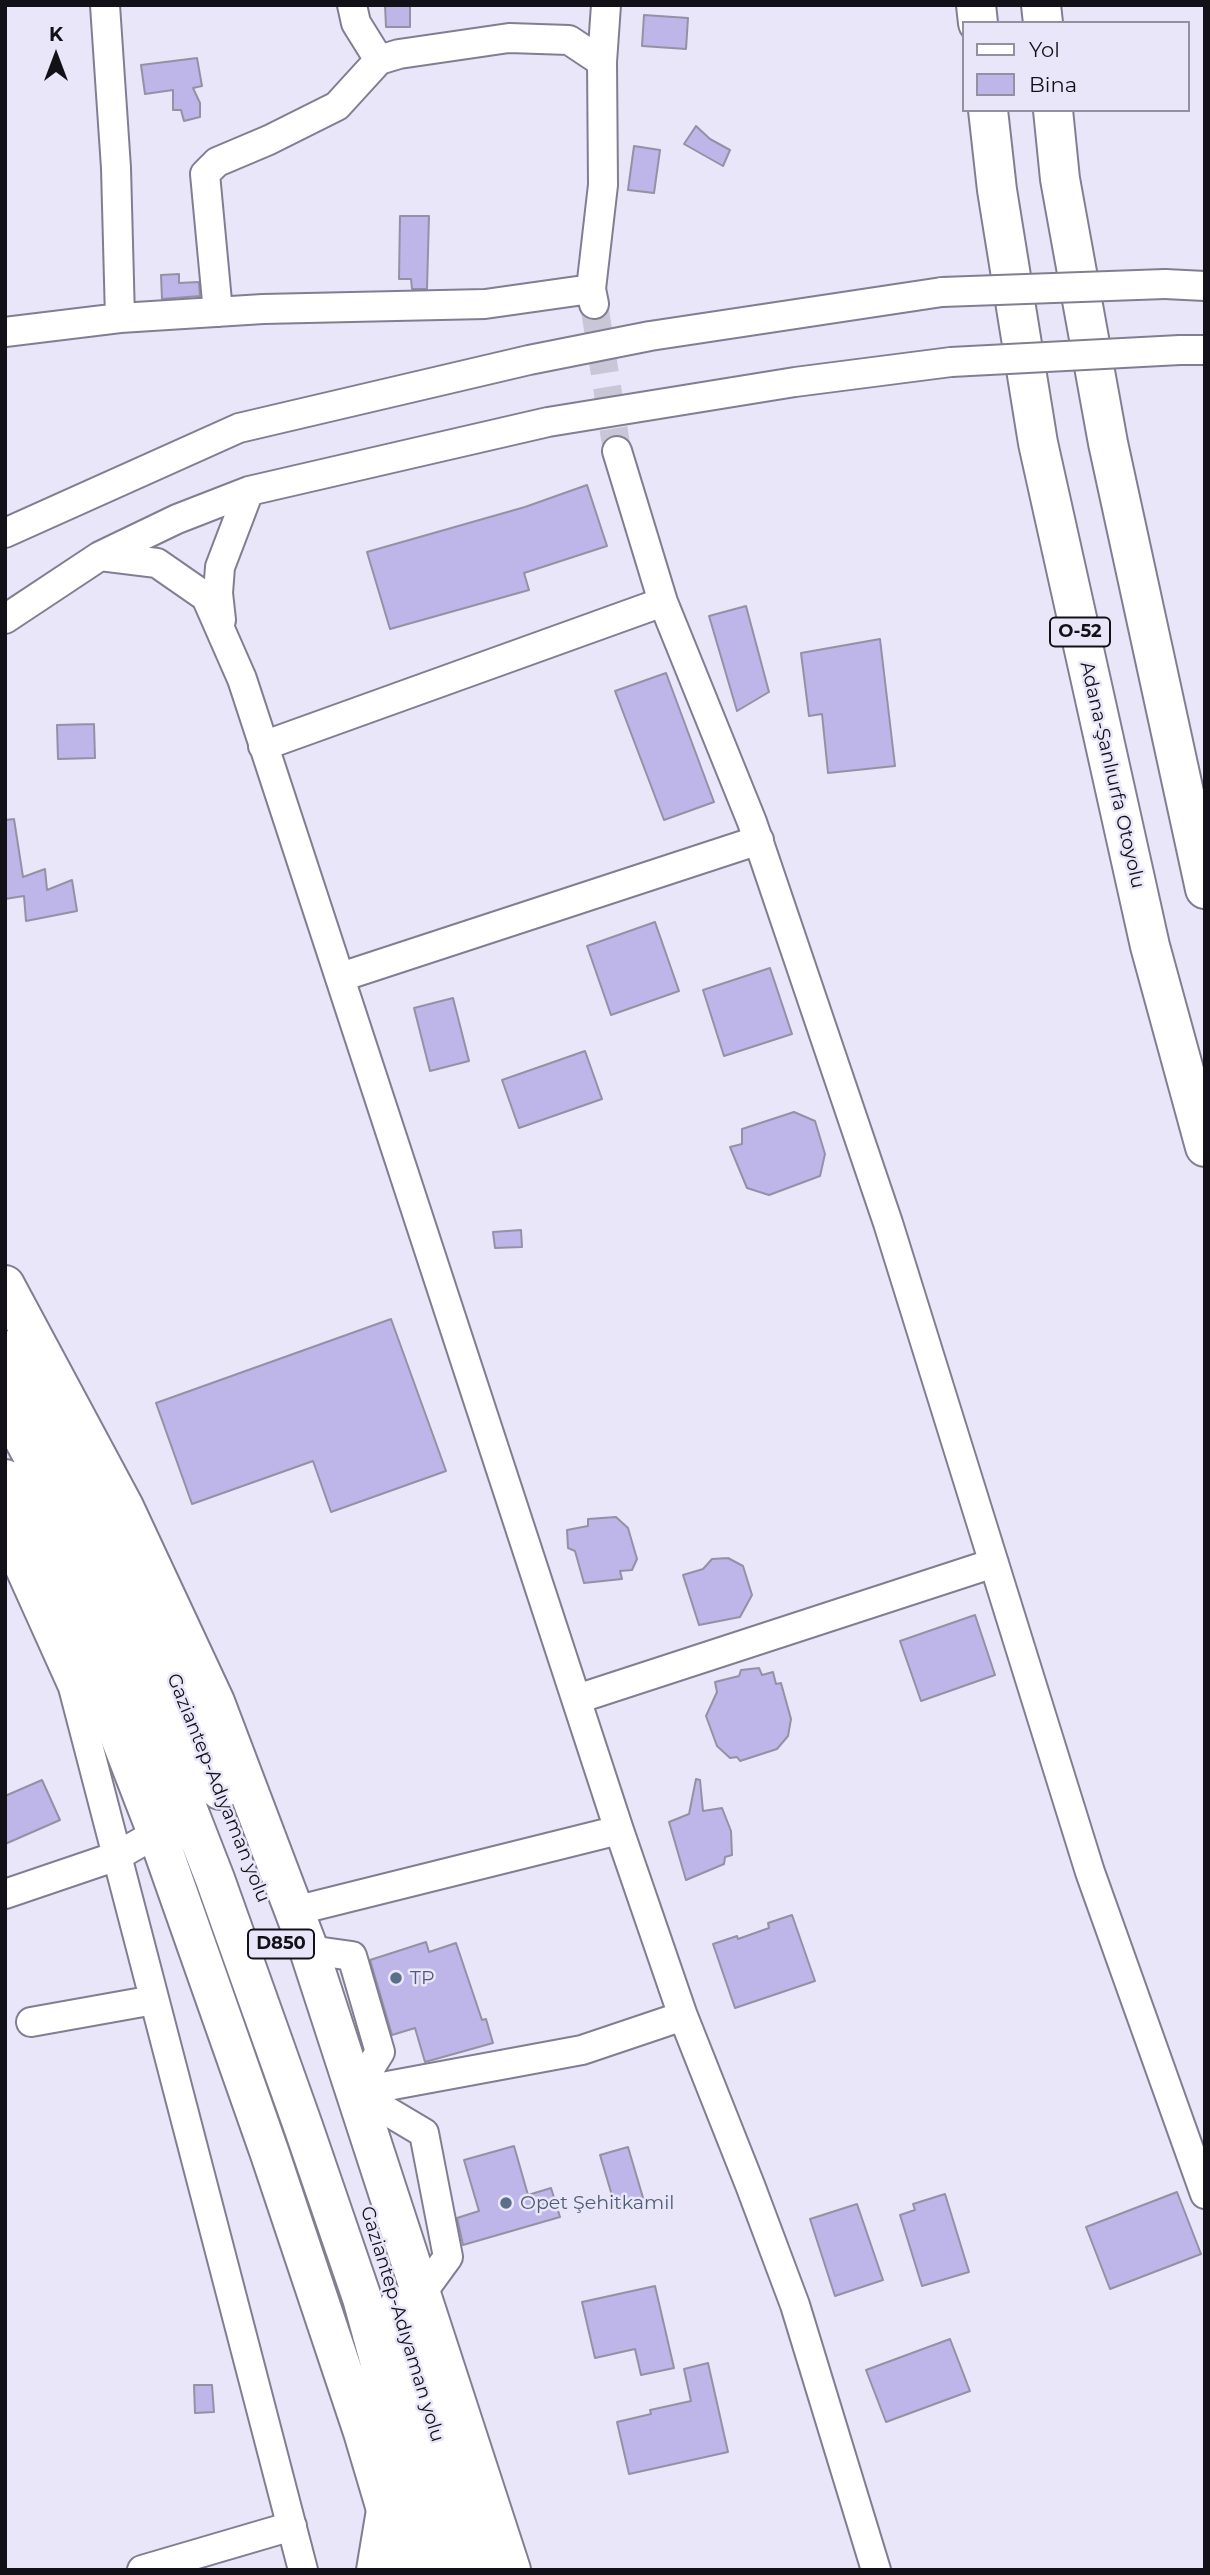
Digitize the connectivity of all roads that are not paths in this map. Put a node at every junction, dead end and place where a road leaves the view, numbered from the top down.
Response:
1 (105, 5) edge
2 (352, 5) edge
3 (606, 5) edge
4 (379, 60) junction
5 (602, 62) junction
6 (988, 112) edge
7 (1053, 112) edge
8 (1205, 286) edge
9 (218, 312) junction
10 (120, 318) junction
11 (5, 332) edge
12 (1192, 350) edge
13 (617, 451) tunnel mouth
14 (249, 491) junction
15 (5, 533) edge
16 (100, 556) junction
17 (663, 602) junction
18 (5, 619) edge
19 (222, 630) junction
20 (263, 746) junction
21 (759, 840) junction
22 (1205, 889) edge
23 (341, 977) junction
24 (1205, 1147) edge
25 (5, 1285) edge
26 (5, 1350) edge
27 (5, 1405) edge
28 (5, 1479) edge
29 (5, 1536) edge
30 (994, 1563) junction
31 (576, 1699) junction
32 (619, 1830) junction
33 (157, 1833) junction
34 (117, 1856) junction
35 (5, 1894) edge
36 (294, 1911) junction
37 (154, 2000) junction
38 (683, 2016) junction
39 (31, 2022) dead end
40 (355, 2092) junction
41 (1205, 2194) edge
42 (421, 2294) junction
43 (383, 2498) junction
44 (292, 2526) junction
45 (142, 2570) edge
46 (303, 2570) edge
47 (371, 2570) edge
48 (404, 2570) edge
49 (437, 2570) edge
50 (474, 2570) edge
51 (511, 2570) edge
52 (876, 2570) edge

1 - 10 street
2 - 4 street
3 - 5 street
4 - 5 street
4 - 9 street
5 - 9 street
6 - 24 highway, Adana-Şanlıurfa Otoyolu / O-52
7 - 22 highway
8 - 15 street, bridge
9 - 10 street
10 - 11 street
12 - 14 street, bridge
13 - 17 street
14 - 16 street
14 - 19 street
16 - 18 street
16 - 19 street
17 - 20 street
17 - 21 street
19 - 20 street
20 - 23 street
21 - 23 street
21 - 30 street
23 - 31 street
25 - 36 highway
26 - 50 highway, Gaziantep-Adıyaman yolu / D850
27 - 49 highway, Gaziantep-Adıyaman yolu / D850
28 - 33 highway
29 - 34 street
30 - 31 street
30 - 41 street
31 - 32 street
32 - 36 street
32 - 38 street
33 - 34 street
33 - 43 highway
34 - 35 street
34 - 37 street
36 - 40 highway
37 - 39 street
37 - 44 street
38 - 40 street
38 - 52 street
40 - 42 highway
40 - 42 street
42 - 51 highway
43 - 47 street
43 - 48 highway
44 - 45 street
44 - 46 street

